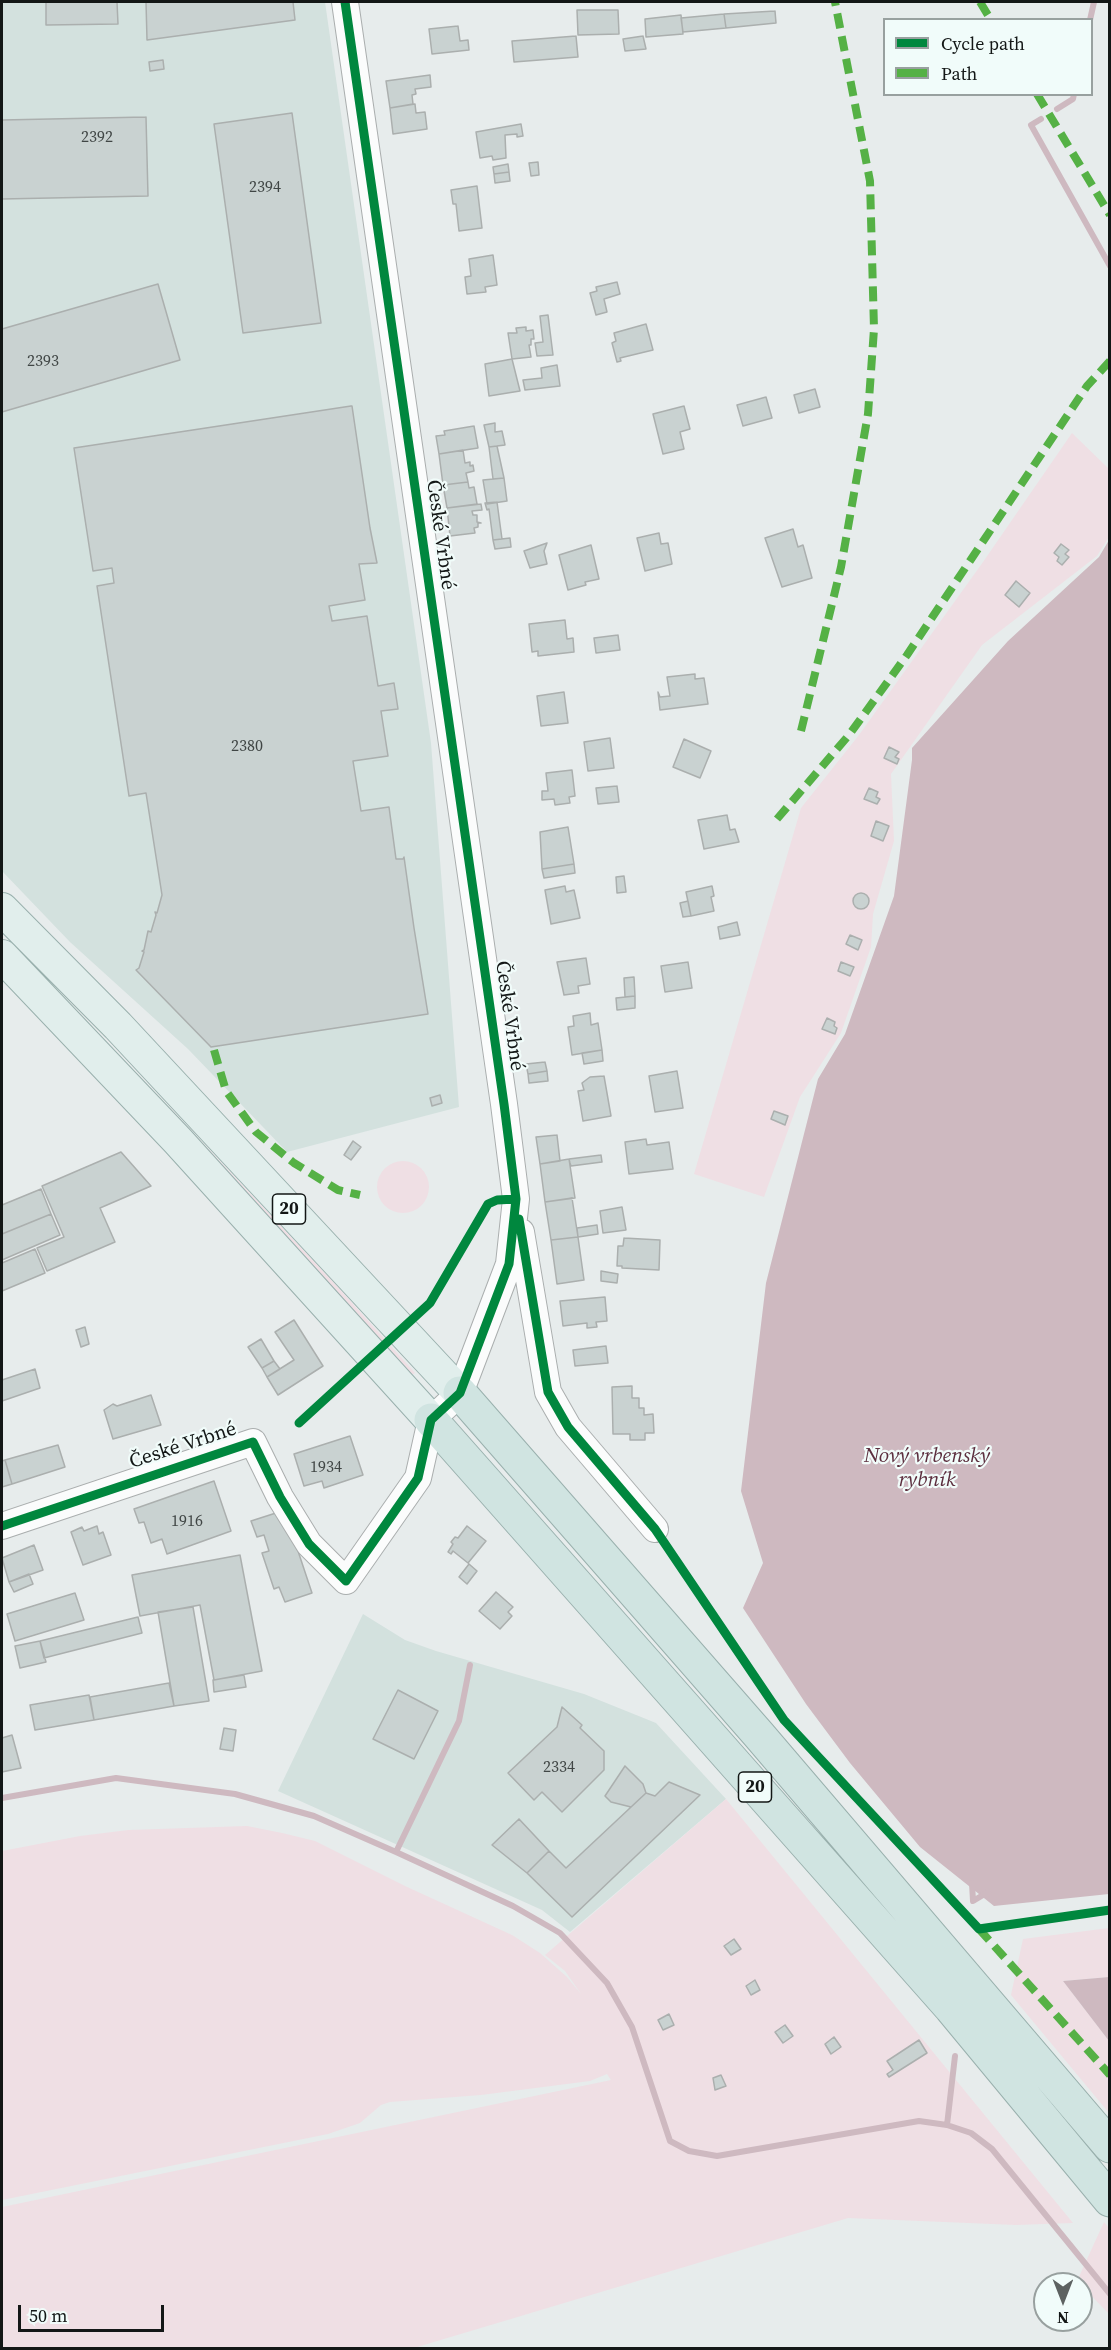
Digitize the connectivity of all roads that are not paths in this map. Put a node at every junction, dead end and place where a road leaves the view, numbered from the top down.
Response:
1 (345, 2) edge
2 (2, 909) edge
3 (2, 956) edge
4 (516, 1199) junction
5 (492, 1310) junction
6 (534, 1313) junction
7 (460, 1393) junction
8 (431, 1420) junction
9 (6, 1521) edge
10 (655, 1529) dead end
11 (1110, 2146) edge
12 (1110, 2200) edge

1 - 4 street, České Vrbné
2 - 7 main road, 20
3 - 8 main road, 20
4 - 5 street, České Vrbné
4 - 6 street
5 - 6 street
5 - 7 street, České Vrbné
6 - 10 street
7 - 8 street, České Vrbné
7 - 11 highway, 20
8 - 9 street, České Vrbné
8 - 12 highway, 20

